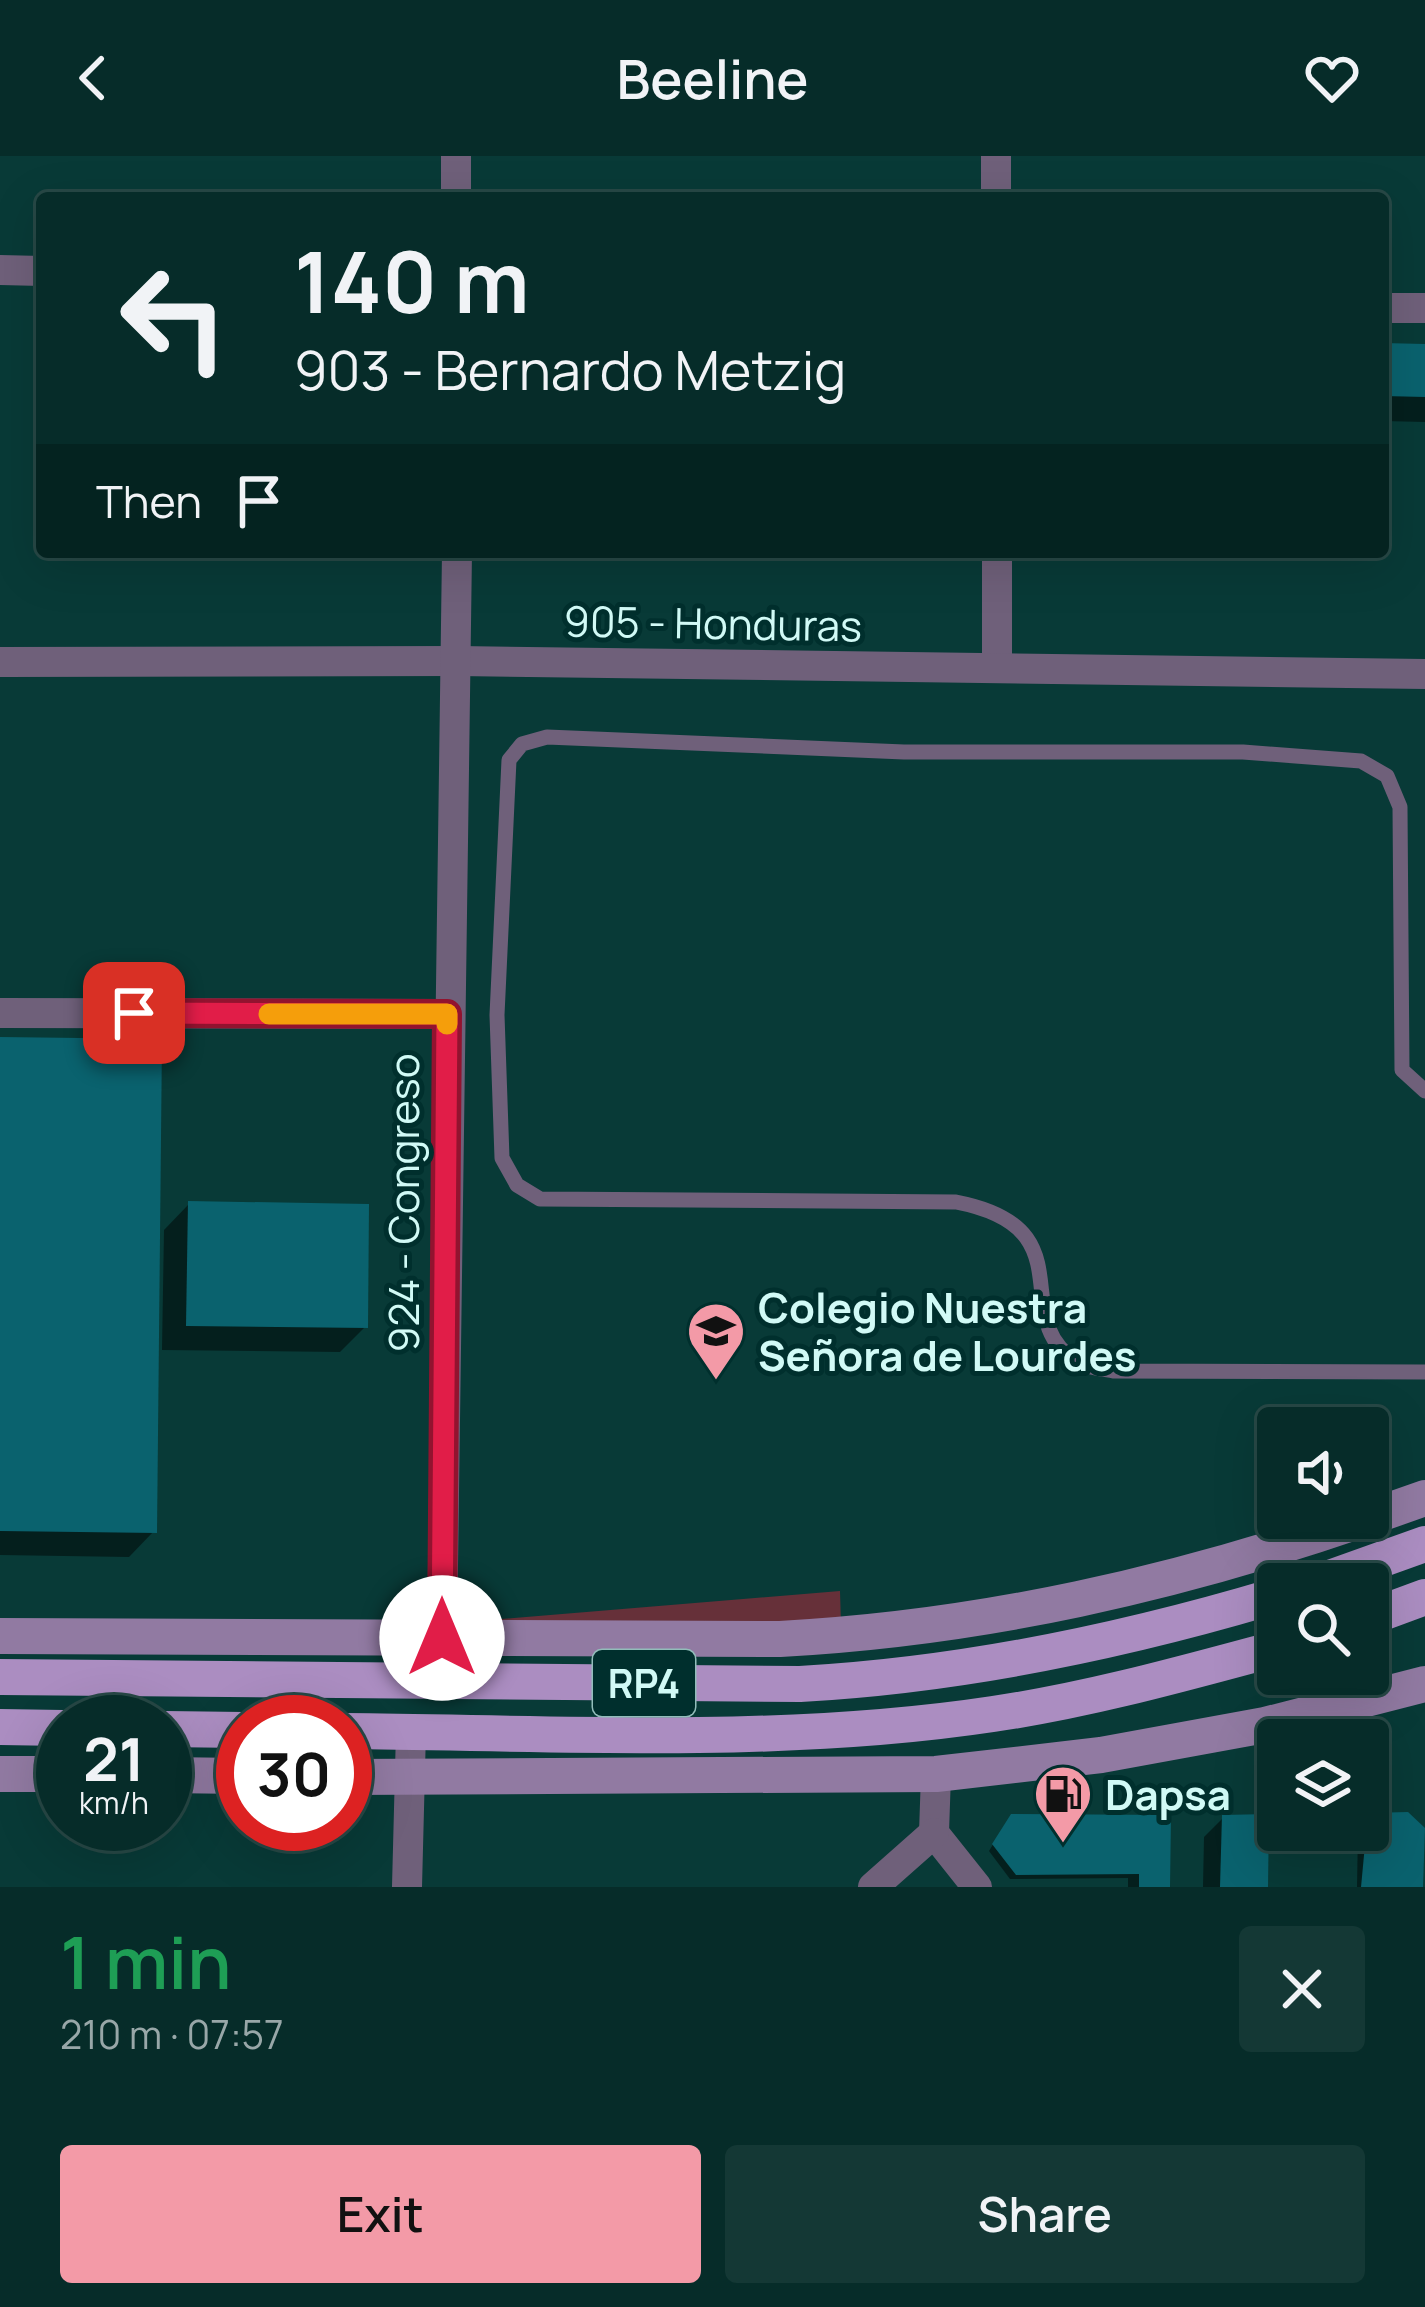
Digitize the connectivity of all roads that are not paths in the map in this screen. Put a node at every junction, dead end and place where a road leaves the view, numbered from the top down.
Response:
1 (456, 156) edge
2 (996, 156) edge
3 (456, 192) edge
4 (996, 192) edge
5 (0, 270) edge
6 (36, 271) edge
7 (1389, 308) edge
8 (1425, 308) edge
9 (457, 558) edge
10 (997, 558) edge
11 (458, 661) junction
12 (0, 662) edge
13 (997, 668) junction
14 (1425, 674) edge
15 (0, 1013) edge
16 (447, 1014) junction
17 (1425, 1090) edge
18 (1425, 1372) edge
19 (1425, 1498) edge
20 (1389, 1511) edge
21 (1306, 1539) edge
22 (1425, 1544) edge
23 (1372, 1563) edge
24 (1425, 1597) edge
25 (1257, 1601) edge
26 (1389, 1610) edge
27 (0, 1636) edge
28 (442, 1638) junction
29 (1257, 1653) edge
30 (0, 1677) edge
31 (1425, 1684) edge
32 (0, 1727) edge
33 (36, 1728) edge
34 (372, 1730) edge
35 (411, 1731) junction
36 (0, 1774) edge
37 (36, 1774) edge
38 (936, 1774) junction
39 (372, 1778) edge
40 (408, 1778) junction
41 (934, 1832) junction
42 (407, 1887) edge
43 (873, 1887) edge
44 (977, 1887) edge

1 - 3 street
2 - 4 street
5 - 6 street
7 - 8 street
9 - 11 street, 924 - Congreso
10 - 13 street
11 - 12 street, 905 - Honduras
11 - 13 street, 905 - Honduras
11 - 16 street, 924 - Congreso
13 - 14 street, 905 - Honduras
15 - 16 street
16 - 28 street, 924 - Congreso
17 - 18 lane
19 - 20 street
21 - 28 street
22 - 23 main road
24 - 26 main road
25 - 30 main road, RP4
27 - 28 street
29 - 35 main road, RP4
31 - 38 street
32 - 33 main road
34 - 35 main road, RP4
35 - 40 street
36 - 37 street
38 - 40 street
38 - 41 street
39 - 40 street
40 - 42 street
41 - 43 street
41 - 44 street

